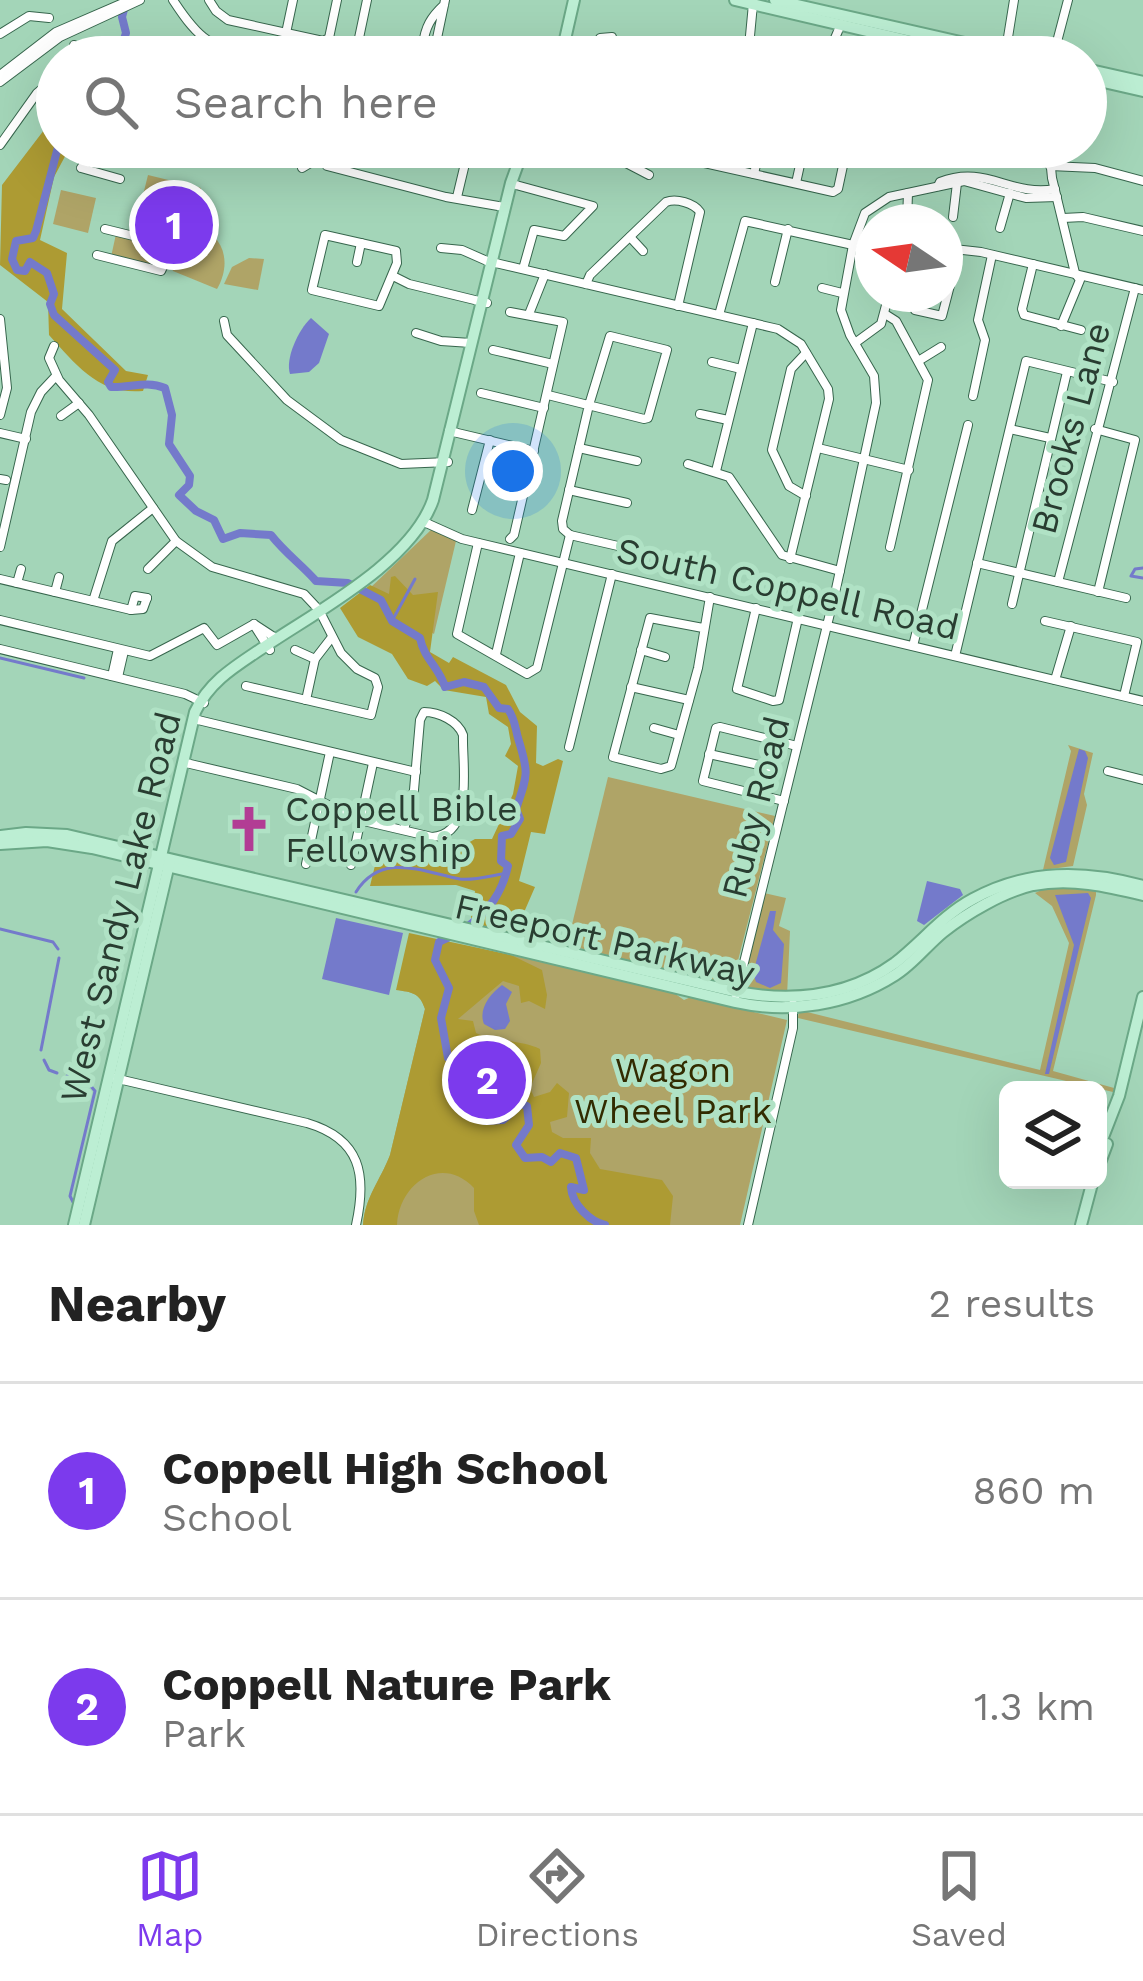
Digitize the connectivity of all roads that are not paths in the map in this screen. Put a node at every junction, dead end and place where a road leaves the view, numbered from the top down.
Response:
1 (173, 0) edge
2 (209, 0) edge
3 (293, 0) edge
4 (338, 0) edge
5 (367, 0) edge
6 (570, 0) edge
7 (735, 0) edge
8 (775, 0) edge
9 (1014, 0) edge
10 (1068, 0) edge
11 (136, 1) edge
12 (445, 2) edge
13 (753, 2) edge
14 (49, 18) dead end
15 (842, 21) junction
16 (286, 33) junction
17 (0, 34) edge
18 (65, 36) edge
19 (200, 36) edge
20 (300, 36) edge
21 (329, 36) edge
22 (359, 36) edge
23 (424, 36) edge
24 (438, 36) edge
25 (562, 36) edge
26 (750, 36) edge
27 (835, 36) edge
28 (907, 36) edge
29 (1008, 36) edge
30 (1059, 36) edge
31 (36, 54) edge
32 (1107, 76) edge
33 (0, 78) edge
34 (1107, 82) edge
35 (1143, 87) edge
36 (36, 94) edge
37 (3, 133) edge
38 (0, 146) edge
39 (81, 168) edge
40 (336, 168) edge
41 (464, 168) edge
42 (518, 168) edge
43 (520, 168) edge
44 (636, 168) edge
45 (728, 168) edge
46 (755, 168) edge
47 (799, 168) edge
48 (842, 168) edge
49 (1050, 168) edge
50 (1095, 168) edge
51 (754, 174) junction
52 (649, 175) dead end
53 (120, 179) dead end
54 (956, 180) junction
55 (1143, 181) edge
56 (796, 183) junction
57 (516, 185) junction
58 (1011, 190) junction
59 (908, 193) junction
60 (1056, 193) junction
61 (458, 196) junction
62 (908, 204) edge
63 (954, 204) edge
64 (504, 207) junction
65 (1063, 218) junction
66 (105, 229) dead end
67 (788, 229) junction
68 (1000, 229) dead end
69 (1143, 231) edge
70 (630, 237) junction
71 (362, 243) junction
72 (853, 245) junction
73 (441, 248) dead end
74 (643, 251) dead end
75 (963, 251) edge
76 (992, 254) junction
77 (98, 255) dead end
78 (357, 262) dead end
79 (494, 262) junction
80 (1033, 263) junction
81 (523, 269) junction
82 (1075, 273) junction
83 (545, 274) junction
84 (392, 276) junction
85 (775, 282) dead end
86 (586, 284) junction
87 (822, 288) dead end
88 (1139, 289) edge
89 (842, 293) junction
90 (484, 302) junction
91 (678, 305) junction
92 (510, 312) dead end
93 (529, 314) junction
94 (885, 314) joint
95 (719, 315) junction
96 (0, 319) edge
97 (224, 321) dead end
98 (753, 323) junction
99 (1061, 326) junction
100 (1081, 330) dead end
101 (416, 333) dead end
102 (1, 337) edge
103 (471, 343) junction
104 (855, 343) junction
105 (54, 346) dead end
106 (941, 347) dead end
107 (493, 350) dead end
108 (806, 353) junction
109 (920, 360) junction
110 (712, 362) dead end
111 (553, 364) junction
112 (741, 369) junction
113 (1067, 372) junction
114 (56, 376) junction
115 (1113, 382) junction
116 (3, 387) edge
117 (481, 393) dead end
118 (548, 395) junction
119 (973, 396) dead end
120 (79, 403) junction
121 (589, 405) junction
122 (544, 408) junction
123 (700, 414) dead end
124 (0, 415) edge
125 (62, 416) dead end
126 (728, 420) junction
127 (968, 425) dead end
128 (1010, 429) junction
129 (1095, 429) junction
130 (452, 431) junction
131 (0, 433) edge
132 (26, 439) junction
133 (1050, 439) junction
134 (490, 440) junction
135 (579, 448) junction
136 (818, 448) junction
137 (534, 451) junction
138 (863, 458) junction
139 (445, 461) junction
140 (637, 461) dead end
141 (688, 464) dead end
142 (908, 470) junction
143 (716, 471) junction
144 (569, 490) junction
145 (806, 496) junction
146 (627, 503) dead end
147 (153, 508) junction
148 (472, 510) dead end
149 (426, 523) junction
150 (3, 526) edge
151 (570, 535) junction
152 (510, 539) dead end
153 (176, 541) junction
154 (478, 543) junction
155 (618, 546) dead end
156 (0, 547) edge
157 (890, 547) dead end
158 (520, 553) junction
159 (790, 559) junction
160 (563, 562) junction
161 (977, 563) junction
162 (20, 569) dead end
163 (148, 569) dead end
164 (840, 571) junction
165 (1018, 573) junction
166 (612, 574) junction
167 (59, 577) dead end
168 (0, 579) edge
169 (1058, 582) junction
170 (17, 583) junction
171 (55, 592) junction
172 (1098, 592) junction
173 (710, 598) junction
174 (1126, 598) dead end
175 (93, 602) junction
176 (1012, 604) dead end
177 (756, 608) junction
178 (131, 610) dead end
179 (318, 614) junction
180 (798, 618) junction
181 (0, 620) edge
182 (1045, 621) dead end
183 (826, 625) junction
184 (1071, 626) junction
185 (703, 628) junction
186 (332, 637) junction
187 (273, 644) junction
188 (913, 646) junction
189 (0, 649) edge
190 (121, 650) junction
191 (295, 650) dead end
192 (641, 650) junction
193 (496, 654) junction
194 (955, 656) junction
195 (665, 657) dead end
196 (315, 659) junction
197 (115, 677) junction
198 (1059, 681) junction
199 (246, 686) dead end
200 (632, 687) junction
201 (1124, 696) junction
202 (306, 700) junction
203 (689, 700) junction
204 (1143, 701) edge
205 (203, 702) junction
206 (198, 720) junction
207 (654, 728) dead end
208 (680, 735) junction
209 (797, 746) junction
210 (569, 747) dead end
211 (330, 752) junction
212 (709, 754) junction
213 (189, 763) junction
214 (373, 763) junction
215 (773, 768) dead end
216 (1108, 771) dead end
217 (416, 772) junction
218 (1143, 780) edge
219 (322, 800) junction
220 (784, 801) junction
221 (362, 820) junction
222 (404, 830) junction
223 (0, 840) edge
224 (165, 863) junction
225 (306, 864) dead end
226 (351, 865) dead end
227 (1143, 890) edge
228 (734, 992) junction
229 (1143, 997) edge
230 (793, 1003) junction
231 (1143, 1026) edge
232 (114, 1078) junction
233 (1126, 1080) junction
234 (1107, 1135) edge
235 (1088, 1189) edge
236 (82, 1216) edge
237 (74, 1225) edge
238 (356, 1225) edge
239 (748, 1225) edge
240 (1078, 1225) edge

1 - 19 street
2 - 16 street
3 - 16 street
4 - 21 street
5 - 22 street
6 - 25 main road
7 - 13 main road
8 - 15 main road
9 - 29 street
10 - 30 street
11 - 18 street
12 - 23 street
12 - 24 street
13 - 15 main road
13 - 26 street
14 - 17 street
15 - 27 street
15 - 28 main road
16 - 20 street
31 - 33 street
32 - 35 main road
34 - 35 main road
36 - 37 street
37 - 38 street
39 - 53 street
40 - 61 street
41 - 61 street
42 - 64 main road, West Sandy Lake Road
43 - 57 main road, West Sandy Lake Road
44 - 52 street
45 - 51 street
46 - 51 street
47 - 56 street
48 - 56 street
49 - 60 street
50 - 55 street
51 - 56 street
54 - 58 street
54 - 59 street
54 - 63 street
57 - 79 main road, West Sandy Lake Road
57 - 81 street
58 - 60 street
58 - 68 street
59 - 62 street
59 - 72 street
60 - 65 street
61 - 64 street
64 - 79 main road, West Sandy Lake Road
65 - 69 street
65 - 82 street
66 - 77 street
67 - 72 street
67 - 85 street
67 - 95 street
70 - 74 street
70 - 86 street
70 - 91 street
71 - 78 street
71 - 84 street
71 - 84 street
72 - 89 street
73 - 79 street
75 - 76 street
76 - 80 street
76 - 119 street
79 - 81 street
79 - 90 main road, West Sandy Lake Road
80 - 82 street
80 - 99 street
81 - 83 street
82 - 88 street
82 - 99 street
83 - 86 street
83 - 93 street
84 - 90 street
86 - 91 street
87 - 89 street
88 - 115 street, Brooks Lane
89 - 104 street, Ruby Road
90 - 103 main road, West Sandy Lake Road
90 - 130 main road, West Sandy Lake Road
91 - 95 street
92 - 93 street
93 - 111 street
94 - 104 street
94 - 109 street
95 - 98 street
96 - 102 street
97 - 139 street
98 - 108 street
98 - 112 street
99 - 100 street
101 - 103 street
102 - 116 street
103 - 130 main road, West Sandy Lake Road
104 - 138 street, Ruby Road
105 - 114 street
106 - 109 street
107 - 111 street
108 - 136 street
108 - 145 street
109 - 142 street
110 - 112 street
111 - 118 street
112 - 126 street
113 - 115 street
113 - 128 street
113 - 133 street
114 - 120 street
114 - 132 street
115 - 129 street, Brooks Lane
116 - 124 street
117 - 122 street
118 - 121 street
118 - 122 street
120 - 125 street
120 - 147 street
121 - 121 street
121 - 135 street
122 - 137 street
123 - 126 street
126 - 143 street
127 - 188 street
128 - 133 street
128 - 161 street
129 - 169 street, Brooks Lane
129 - 172 street
130 - 134 street
130 - 139 main road, West Sandy Lake Road
131 - 132 street
132 - 150 street
133 - 165 street
134 - 137 street
134 - 148 street
135 - 140 street
135 - 144 street
136 - 138 street
136 - 145 street
137 - 152 street
138 - 142 street
138 - 164 street, Ruby Road
139 - 149 main road, West Sandy Lake Road
141 - 143 street
142 - 157 street
143 - 159 street
144 - 146 street
144 - 151 street
145 - 159 street
147 - 153 street
147 - 175 street
149 - 154 street, South Coppell Road
149 - 179 main road, West Sandy Lake Road
150 - 156 street
151 - 155 street
151 - 160 street
153 - 163 street
153 - 179 street
154 - 158 street, South Coppell Road
154 - 193 street
158 - 160 street, South Coppell Road
158 - 193 street
159 - 164 street
160 - 166 street, South Coppell Road
160 - 193 street
161 - 165 street
161 - 194 street
162 - 170 street
164 - 183 street, Ruby Road
165 - 169 street
165 - 176 street
166 - 173 street, South Coppell Road
166 - 210 street
167 - 171 street
168 - 170 street
169 - 172 street
170 - 171 street
171 - 175 street
172 - 174 street
173 - 177 street, South Coppell Road
173 - 185 street
175 - 178 street
177 - 180 street, South Coppell Road
177 - 180 street
179 - 186 street
179 - 187 main road, West Sandy Lake Road
180 - 183 street, South Coppell Road
181 - 190 street
182 - 184 street
183 - 188 street, South Coppell Road
183 - 209 street, Ruby Road
184 - 198 street
184 - 201 street
185 - 192 street
185 - 203 street
186 - 196 street
186 - 202 street
187 - 190 street
187 - 205 main road, West Sandy Lake Road
188 - 194 street, South Coppell Road
189 - 197 street
190 - 197 street
191 - 196 street
192 - 195 street
192 - 200 street
194 - 198 street, South Coppell Road
196 - 202 street
197 - 205 street
198 - 201 street, South Coppell Road
199 - 202 street
200 - 203 street
200 - 208 street
201 - 204 street, South Coppell Road
203 - 208 street
205 - 206 main road, West Sandy Lake Road
205 - 213 main road, West Sandy Lake Road
206 - 211 street
206 - 213 main road, West Sandy Lake Road
207 - 208 street
209 - 212 street
209 - 220 street, Ruby Road
211 - 214 street
211 - 219 street
212 - 215 street
212 - 220 street
213 - 219 street
213 - 224 main road, West Sandy Lake Road
214 - 217 street
214 - 221 street
216 - 218 street
217 - 222 street
217 - 222 street
219 - 221 street
219 - 225 street
220 - 228 street, Ruby Road
221 - 222 street
221 - 226 street
223 - 224 main road, Freeport Parkway
224 - 228 main road, Freeport Parkway
224 - 232 main road, West Sandy Lake Road
227 - 230 main road, Freeport Parkway
228 - 230 main road, Freeport Parkway
229 - 233 main road
230 - 239 street
231 - 233 main road
232 - 236 main road, West Sandy Lake Road
232 - 238 street
233 - 234 main road
235 - 240 main road
236 - 237 main road, West Sandy Lake Road

